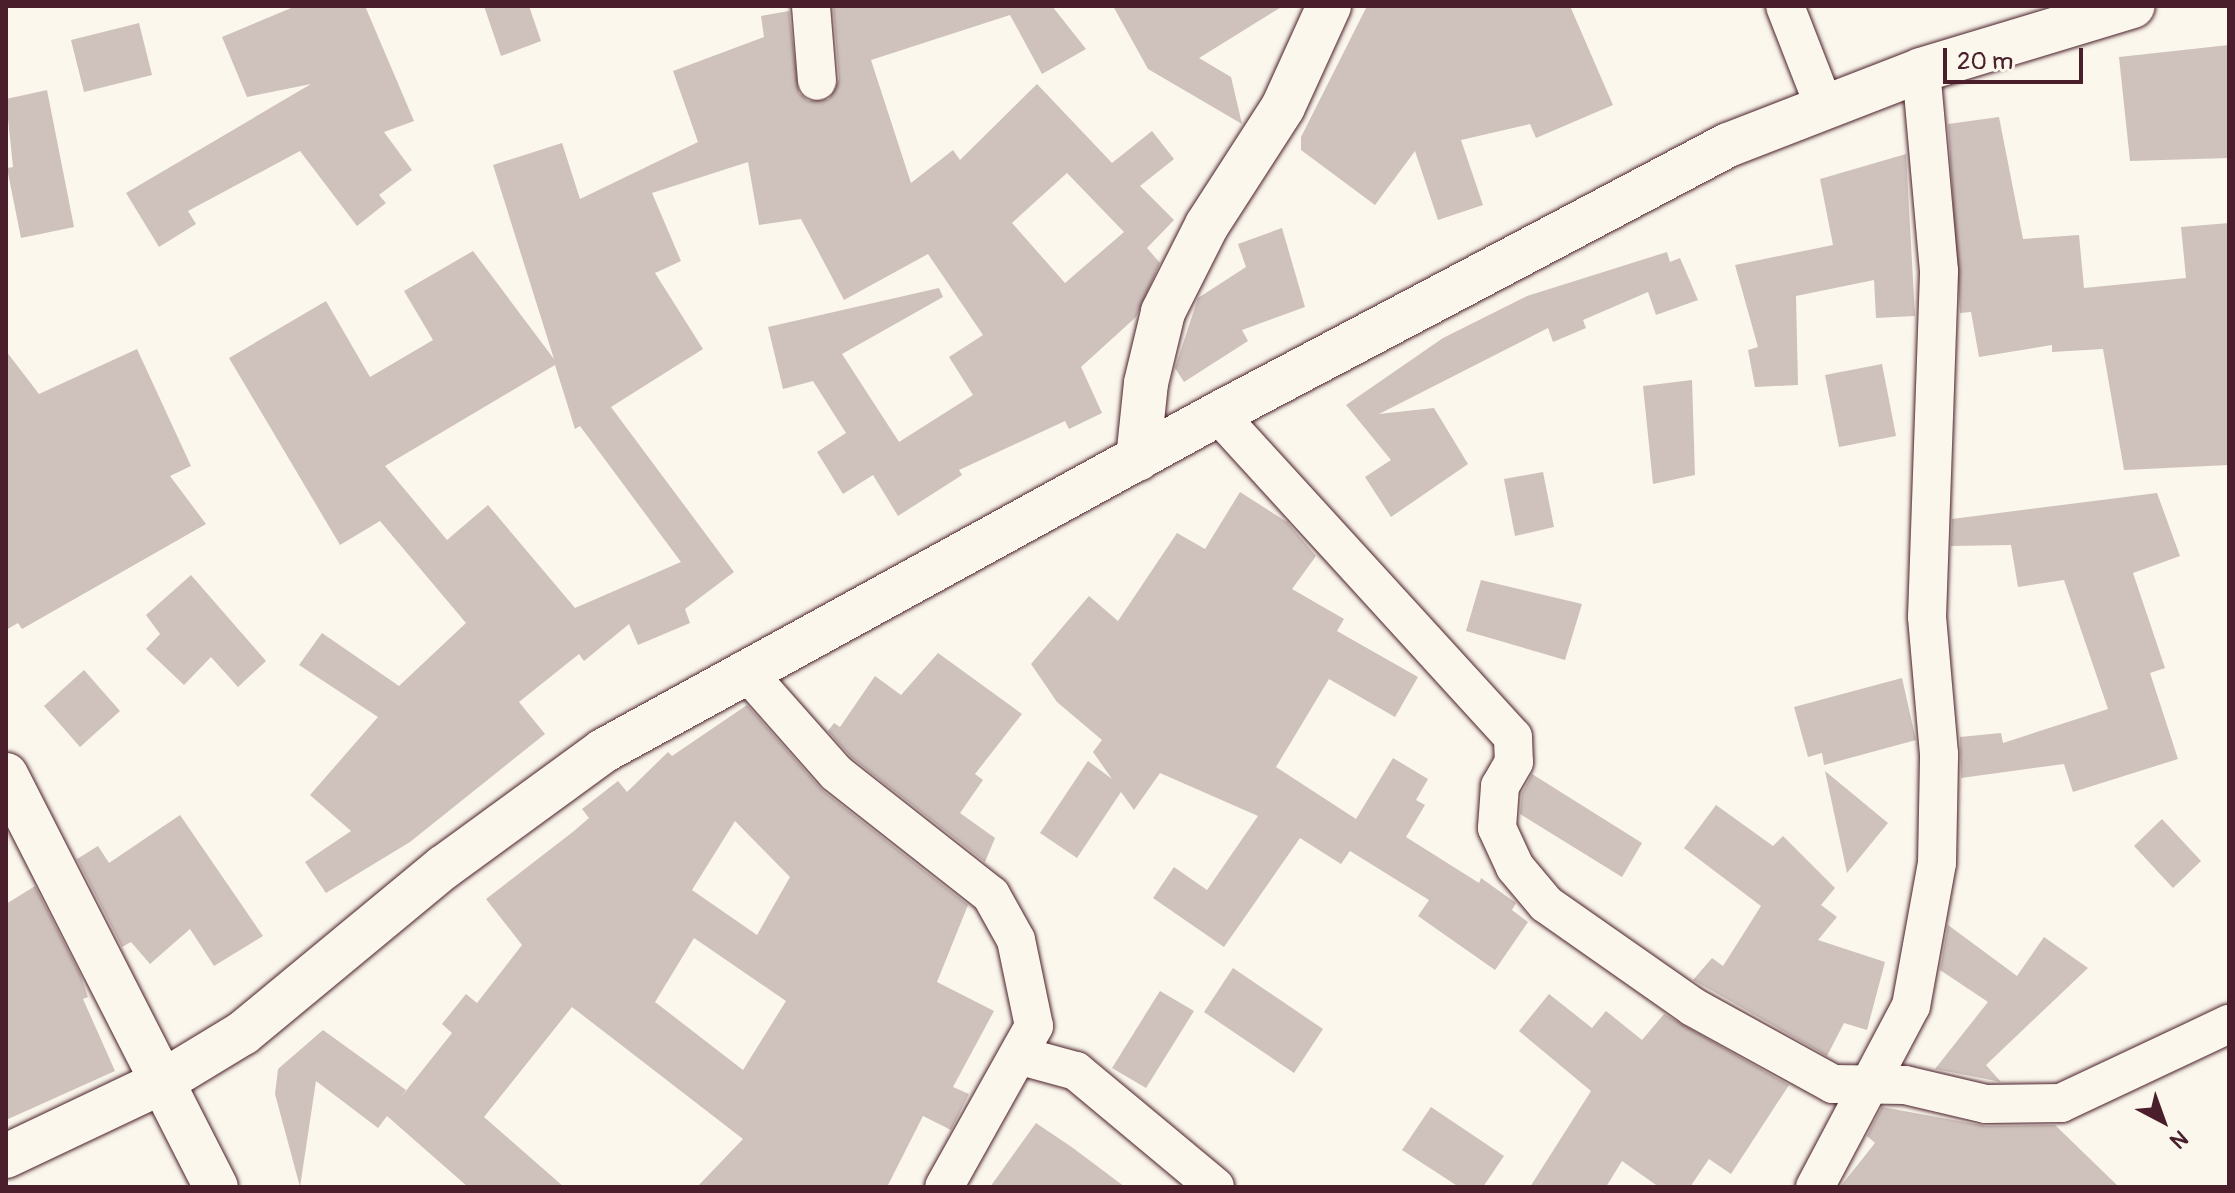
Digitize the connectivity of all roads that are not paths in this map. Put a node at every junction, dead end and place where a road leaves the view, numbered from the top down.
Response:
1 (811, 6) edge
2 (1329, 6) edge
3 (1785, 6) edge
4 (2133, 6) edge
5 (1921, 70) junction
6 (817, 81) dead end
7 (1824, 106) junction
8 (1218, 414) junction
9 (1138, 459) junction
10 (745, 670) junction
11 (6, 775) edge
12 (2229, 1024) edge
13 (1021, 1056) junction
14 (162, 1082) junction
15 (1868, 1088) junction
16 (6, 1156) edge
17 (216, 1187) edge
18 (944, 1187) edge
19 (1215, 1187) edge
20 (1815, 1187) edge

1 - 6 street
2 - 9 street
3 - 7 street
4 - 5 street
5 - 7 street
5 - 15 street
7 - 8 street
8 - 9 street
8 - 15 street
9 - 10 street
10 - 13 street
10 - 14 street
11 - 14 street
12 - 15 street
13 - 18 street
13 - 19 street
14 - 16 street
14 - 17 street
15 - 20 street

